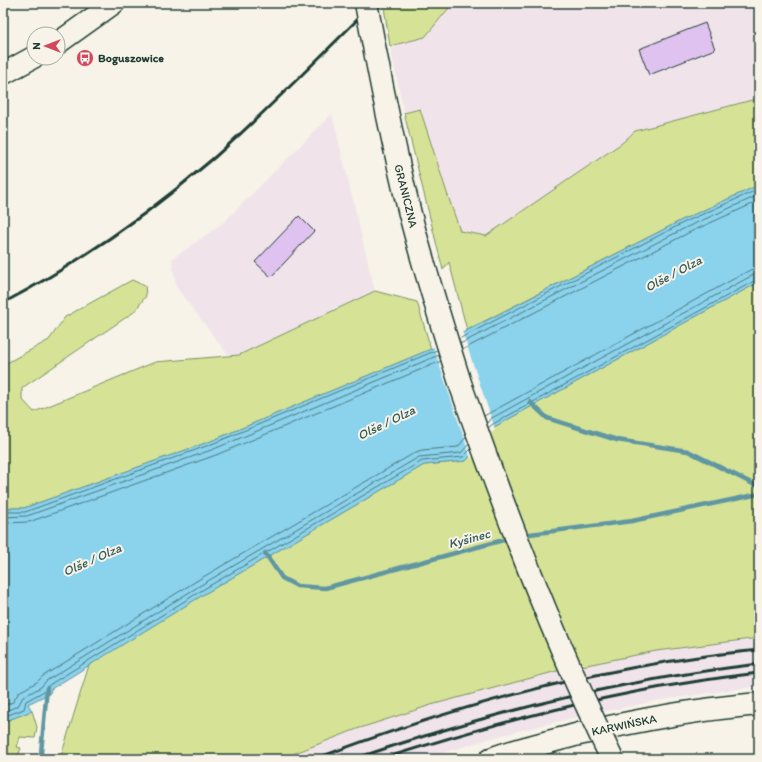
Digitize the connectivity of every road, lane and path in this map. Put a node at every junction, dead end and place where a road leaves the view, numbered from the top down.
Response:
1 (114, 3) edge
2 (366, 3) edge
3 (66, 37) edge
4 (26, 61) edge
5 (3, 74) edge
6 (759, 704) edge
7 (491, 759) edge
8 (612, 759) edge

1 - 3 street
2 - 8 main road, GRANICZNA, bridge
4 - 5 street
6 - 7 main road, KARWIŃSKA

